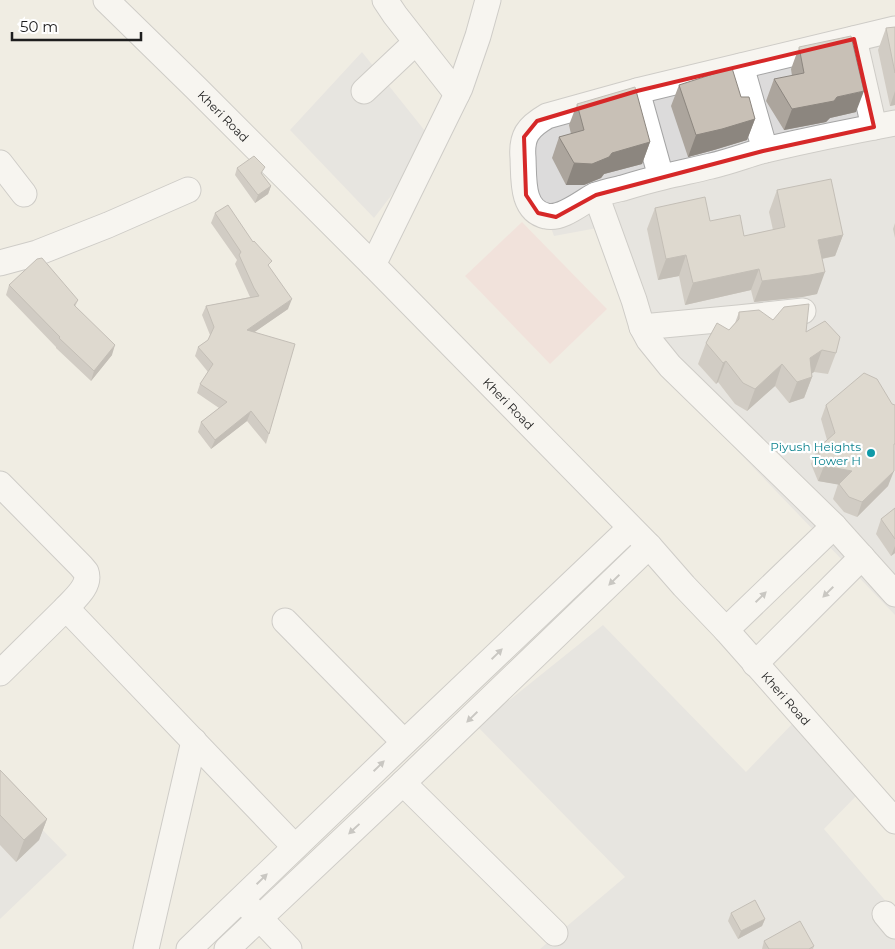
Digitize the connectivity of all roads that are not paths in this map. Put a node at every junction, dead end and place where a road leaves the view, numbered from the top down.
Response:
1 (106, 0) edge
2 (385, 0) edge
3 (488, 0) edge
4 (895, 29) edge
5 (854, 39) junction
6 (416, 42) junction
7 (741, 66) junction
8 (364, 91) dead end
9 (637, 92) junction
10 (457, 94) junction
11 (885, 125) edge
12 (765, 150) junction
13 (0, 163) edge
14 (661, 177) junction
15 (188, 190) dead end
16 (24, 194) dead end
17 (596, 195) junction
18 (0, 263) edge
19 (373, 265) junction
20 (803, 310) edge
21 (642, 327) junction
22 (0, 484) edge
23 (834, 526) junction
24 (630, 528) junction
25 (649, 546) junction
26 (862, 558) junction
27 (895, 594) edge
28 (66, 608) junction
29 (285, 621) dead end
30 (726, 630) junction
31 (755, 664) junction
32 (0, 673) edge
33 (194, 741) junction
34 (404, 742) junction
35 (403, 783) junction
36 (895, 821) edge
37 (295, 847) junction
38 (242, 898) junction
39 (260, 918) junction
40 (555, 933) dead end
41 (146, 949) edge
42 (190, 949) edge
43 (227, 949) edge
44 (289, 949) edge

1 - 19 street, Kheri Road
2 - 6 street
3 - 10 street
4 - 5 street
5 - 7 street
5 - 11 street
6 - 8 street
6 - 10 street
7 - 9 street
7 - 12 street
9 - 14 street
9 - 17 street
10 - 19 street
11 - 12 street
12 - 14 street
13 - 16 street
14 - 17 street
15 - 18 street
17 - 21 street
19 - 24 street, Kheri Road
20 - 21 street
21 - 23 street
22 - 28 street
23 - 26 street
30 -> 23 street
24 - 25 street, Kheri Road
34 -> 24 street
25 - 30 street, Kheri Road
25 -> 35 street
26 - 27 street
26 -> 31 street
28 - 32 street
28 - 33 street
29 - 34 street
30 - 31 street, Kheri Road
31 - 36 street, Kheri Road
33 - 37 street
33 - 41 street
37 -> 34 street
35 -> 39 street
35 - 40 street
38 -> 37 street
38 - 39 street
38 - 42 street
39 - 43 street
39 - 44 street

